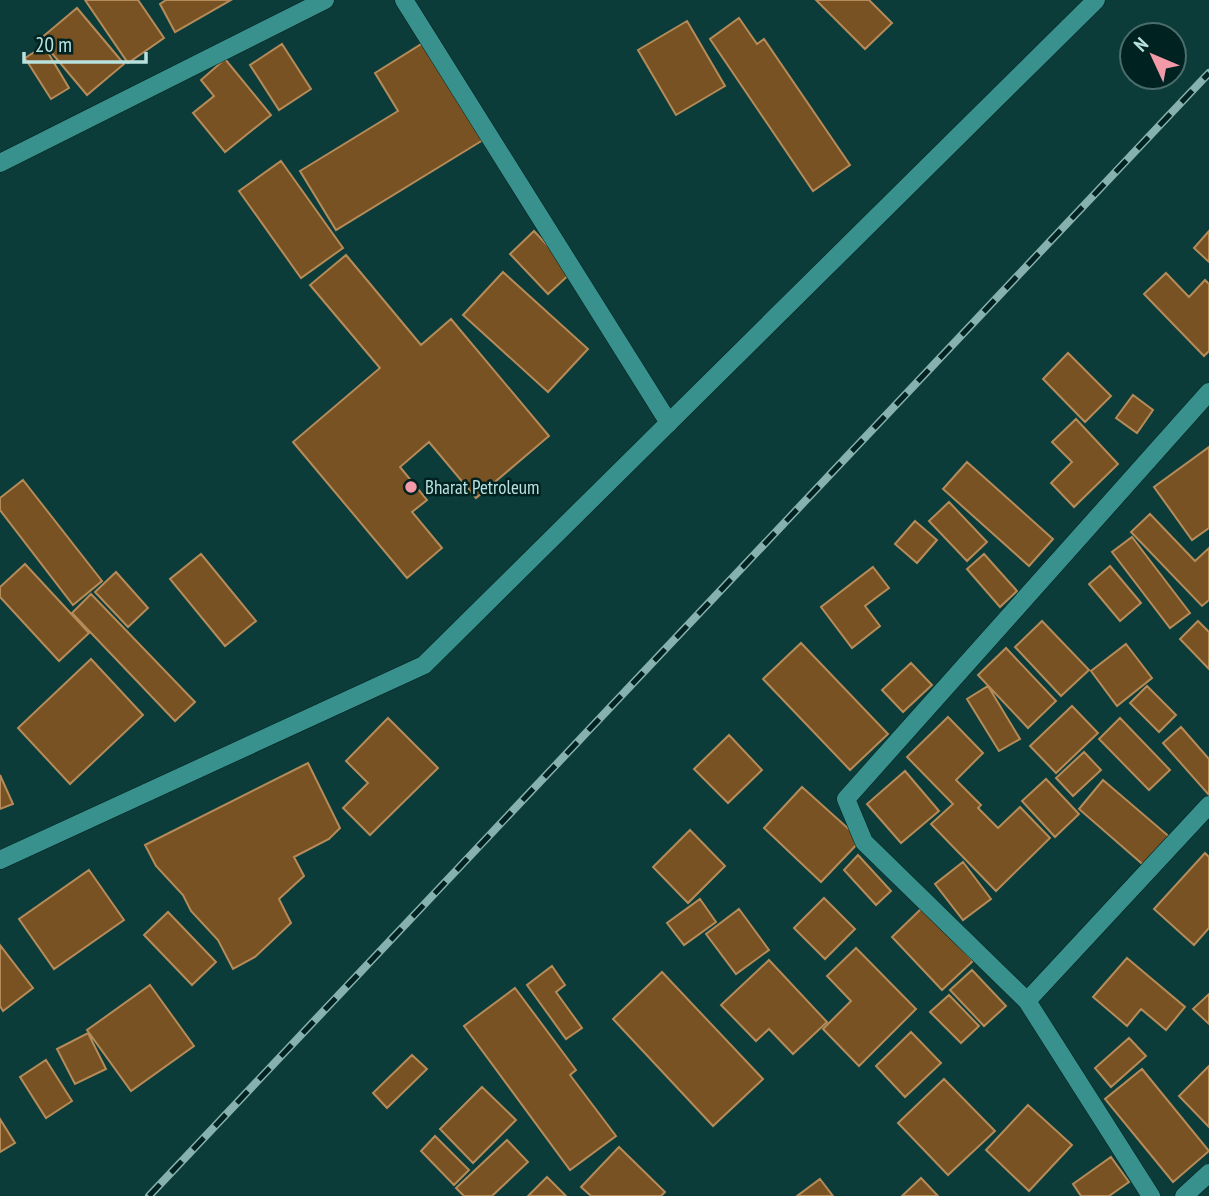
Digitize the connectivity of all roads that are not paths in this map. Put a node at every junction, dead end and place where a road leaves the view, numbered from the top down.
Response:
1 (325, 0) edge
2 (404, 0) edge
3 (1096, 0) edge
4 (0, 163) edge
5 (1209, 392) edge
6 (669, 422) junction
7 (1209, 805) edge
8 (0, 860) edge
9 (1027, 1001) junction
10 (1209, 1173) edge
11 (1151, 1196) edge
12 (1184, 1196) edge

1 - 4 street
2 - 6 street
3 - 6 street
5 - 9 street
6 - 8 street
7 - 9 street
9 - 11 street
10 - 12 street

